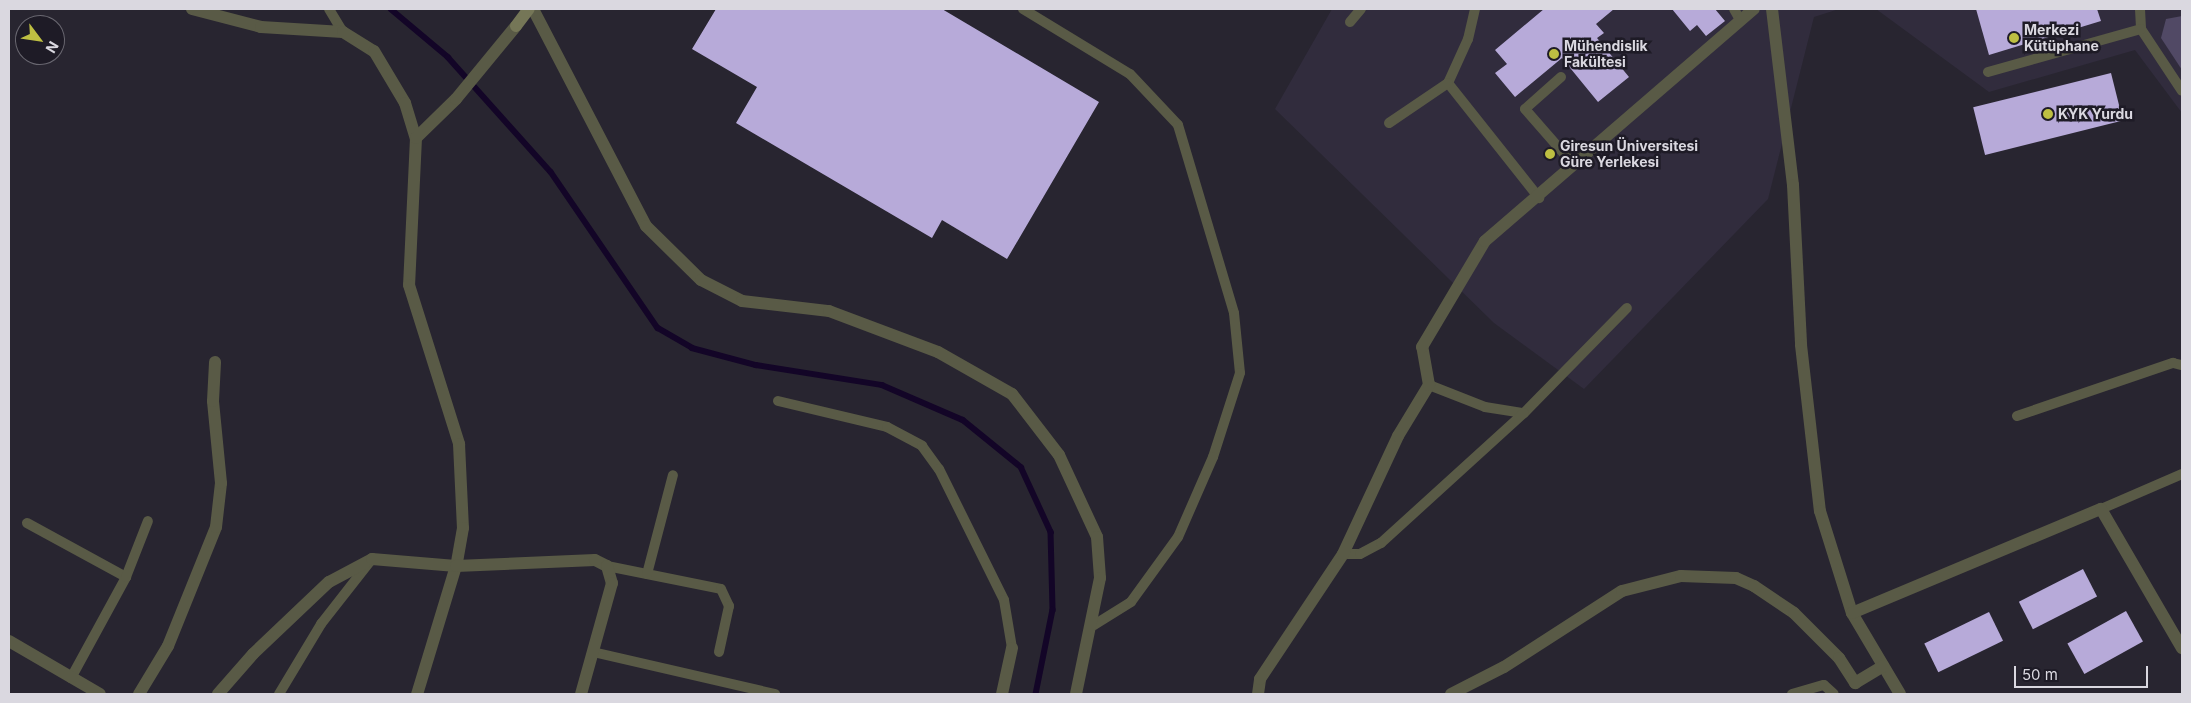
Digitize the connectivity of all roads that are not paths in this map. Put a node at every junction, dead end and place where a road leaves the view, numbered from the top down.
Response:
1 (192, 9) edge
2 (329, 9) edge
3 (529, 9) edge
4 (533, 9) edge
5 (1023, 9) edge
6 (1361, 9) edge
7 (1475, 9) edge
8 (1754, 9) edge
9 (1772, 9) edge
10 (2140, 9) edge
11 (1737, 14) edge
12 (1350, 22) dead end
13 (2141, 28) junction
14 (343, 32) junction
15 (1988, 72) dead end
16 (1561, 77) dead end
17 (1448, 83) junction
18 (2182, 90) edge
19 (1389, 123) dead end
20 (416, 138) junction
21 (1573, 164) junction
22 (1538, 198) junction
23 (1627, 308) dead end
24 (215, 362) dead end
25 (2182, 365) edge
26 (1429, 385) junction
27 (778, 401) dead end
28 (1524, 413) junction
29 (2017, 416) dead end
30 (2182, 474) edge
31 (673, 475) dead end
32 (2101, 509) junction
33 (148, 520) dead end
34 (27, 523) dead end
35 (1343, 554) junction
36 (372, 559) junction
37 (456, 566) junction
38 (606, 566) junction
39 (647, 574) junction
40 (126, 577) junction
41 (1852, 613) junction
42 (1094, 625) junction
43 (9, 641) edge
44 (1012, 648) joint
45 (2182, 648) edge
46 (593, 652) junction
47 (719, 652) dead end
48 (1884, 666) junction
49 (70, 678) junction
50 (100, 694) edge
51 (139, 694) edge
52 (218, 694) edge
53 (279, 694) edge
54 (417, 694) edge
55 (581, 694) edge
56 (775, 694) edge
57 (1002, 694) edge
58 (1076, 694) edge
59 (1258, 694) edge
60 (1451, 694) edge
61 (1792, 694) edge
62 (1834, 694) edge
63 (1900, 694) edge

1 - 14 street
2 - 14 lane
3 - 20 street
4 - 42 street
5 - 42 lane
6 - 12 lane
7 - 17 lane
8 - 11 street
9 - 41 street
10 - 13 lane
11 - 21 street
13 - 15 lane
13 - 18 lane
14 - 20 street
16 - 21 lane
17 - 19 lane
17 - 22 lane
20 - 37 street
21 - 22 street
22 - 26 street
23 - 28 lane
24 - 51 street
25 - 29 lane
26 - 28 lane
26 - 35 street
27 - 44 lane
28 - 35 lane
30 - 32 lane
31 - 39 lane
32 - 41 street
32 - 45 street
33 - 40 lane
34 - 40 lane
35 - 59 street
36 - 37 street
36 - 52 street
36 - 53 lane
37 - 38 street
37 - 54 street
38 - 39 lane
38 - 46 street
39 - 47 lane
40 - 49 lane
41 - 48 street
42 - 58 street
43 - 49 street
44 - 57 street
46 - 55 street
46 - 56 lane
48 - 60 street
48 - 63 street
49 - 50 street
61 - 62 lane

